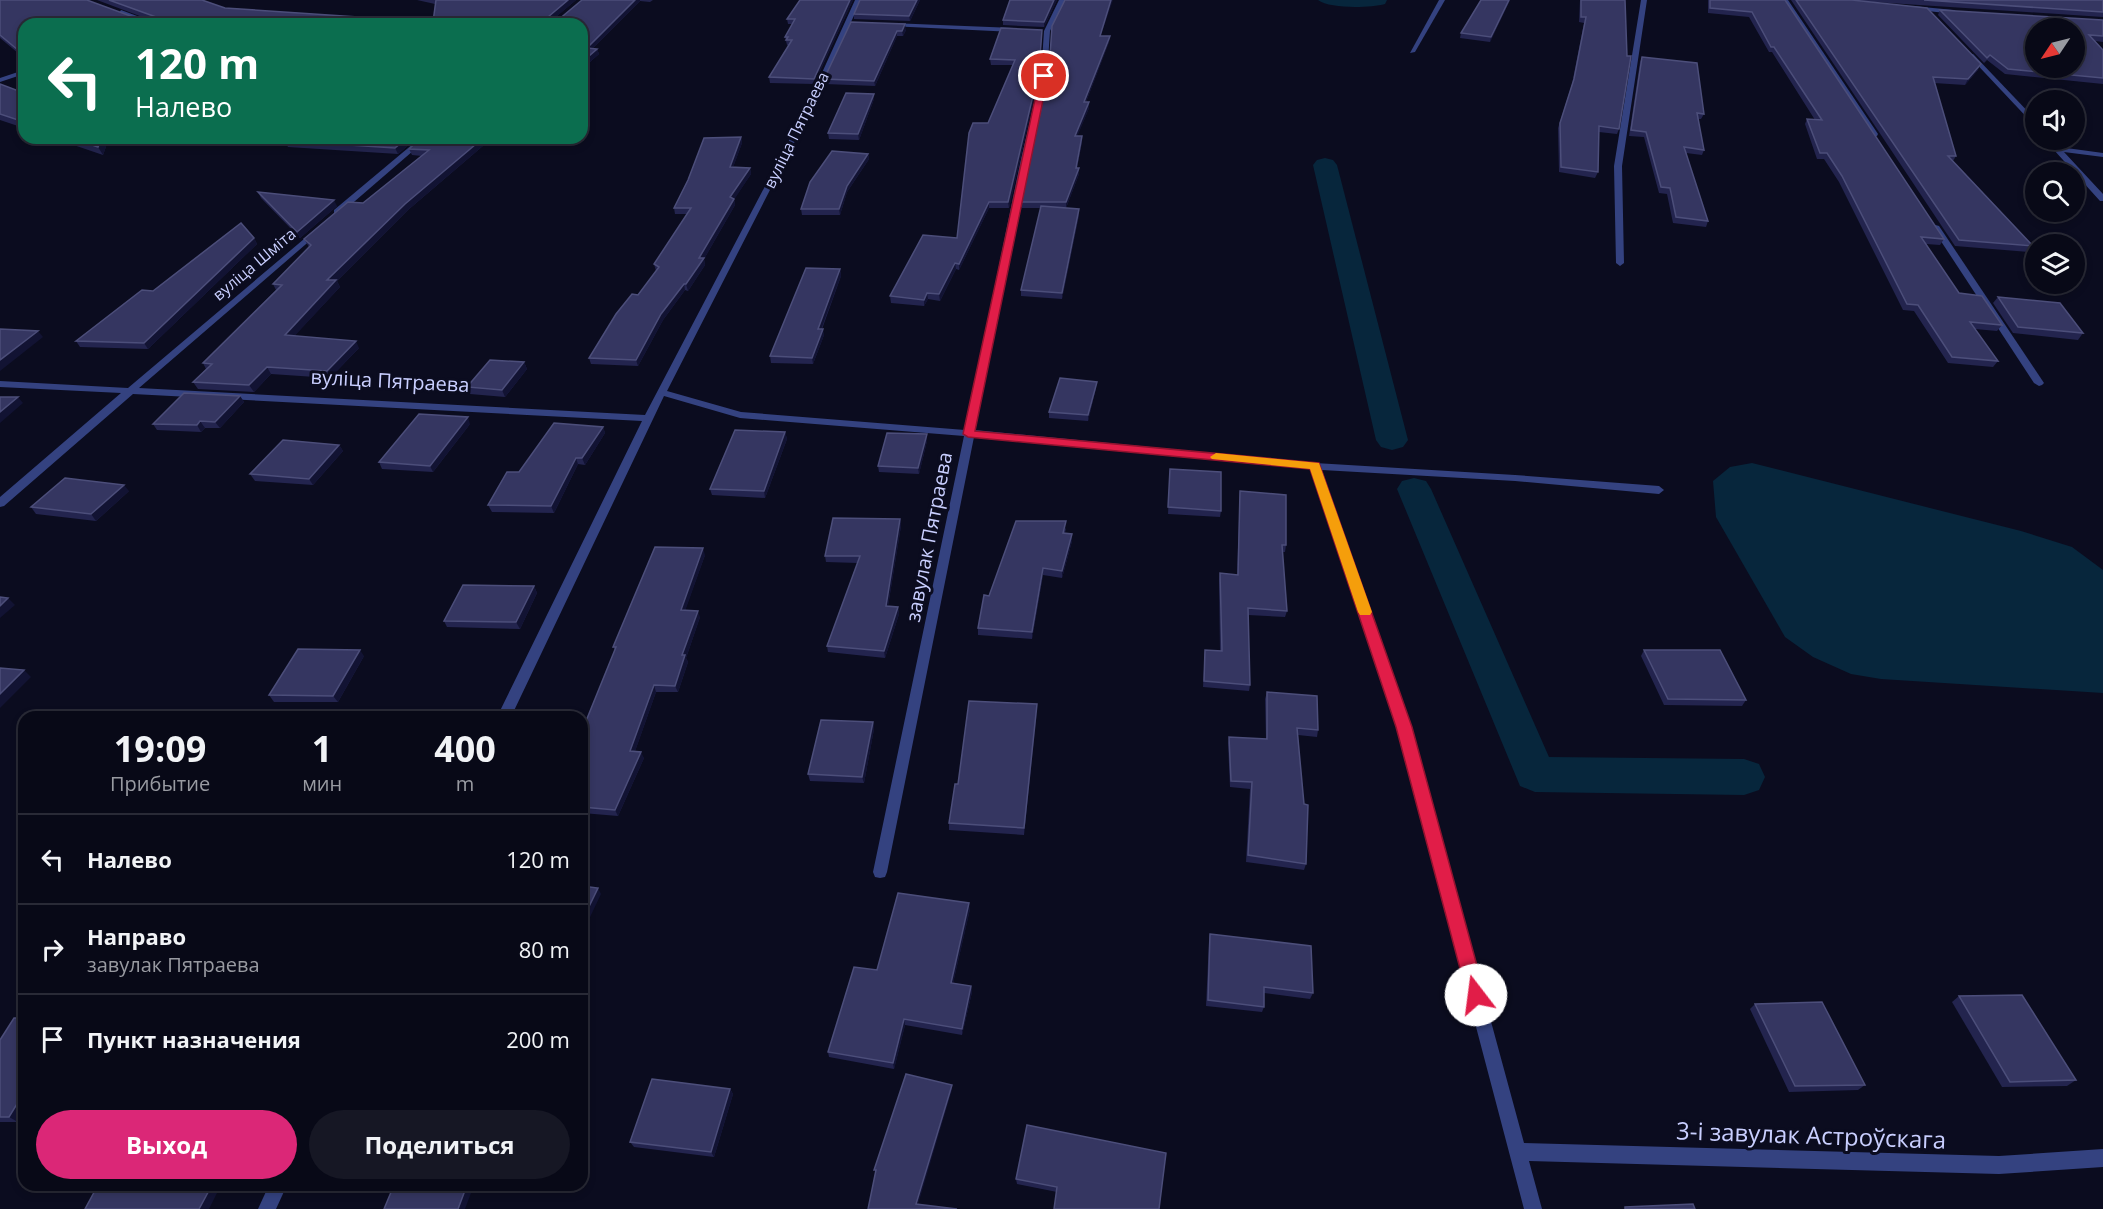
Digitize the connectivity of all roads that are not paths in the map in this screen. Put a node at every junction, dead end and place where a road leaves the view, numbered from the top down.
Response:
1 (858, 0) edge
2 (1062, 0) edge
3 (1442, 0) edge
4 (1644, 0) edge
5 (1785, 0) edge
6 (1934, 0) edge
7 (1902, 7) edge
8 (1926, 9) junction
9 (115, 10) edge
10 (1943, 11) junction
11 (1966, 12) edge
12 (1933, 17) edge
13 (137, 18) edge
14 (848, 23) junction
15 (859, 24) edge
16 (883, 24) edge
17 (1024, 30) edge
18 (1035, 30) edge
19 (1047, 31) junction
20 (1964, 48) edge
21 (1412, 52) dead end
22 (18, 74) edge
23 (0, 80) edge
24 (2025, 113) edge
25 (1876, 138) edge
26 (417, 144) edge
27 (2059, 150) edge
28 (2067, 150) edge
29 (2103, 154) edge
30 (2103, 199) edge
31 (1929, 216) edge
32 (1620, 263) dead end
33 (2039, 383) dead end
34 (0, 384) edge
35 (130, 389) junction
36 (661, 392) junction
37 (648, 418) junction
38 (968, 434) junction
39 (1315, 466) junction
40 (1659, 490) dead end
41 (0, 503) edge
42 (507, 711) edge
43 (880, 872) dead end
44 (1518, 1152) junction
45 (2103, 1158) edge
46 (275, 1191) edge
47 (267, 1209) edge
48 (1533, 1209) edge

1 - 14 street, вуліца Пятраева
2 - 19 street, завулак Пятраева
3 - 21 street
4 - 32 street
5 - 25 street
6 - 10 street
7 - 8 street
8 - 10 street
8 - 12 street
9 - 13 street
10 - 11 street
14 - 15 street
14 - 36 street, вуліца Пятраева
16 - 17 street
18 - 19 street
19 - 38 street, завулак Пятраева
20 - 24 street
22 - 23 street
26 - 35 street, вуліца Шміта
27 - 30 street
28 - 29 street
31 - 33 street
34 - 35 street
35 - 37 street, вуліца Пятраева
35 - 41 street, вуліца Шміта
36 - 37 street, вуліца Пятраева
36 - 38 street
37 - 42 street, вуліца Пятраева
38 - 39 street
38 - 43 street, завулак Пятраева
39 - 40 street
39 - 44 street
44 - 45 street, 3-і завулак Астроўскага
44 - 48 street
46 - 47 street

